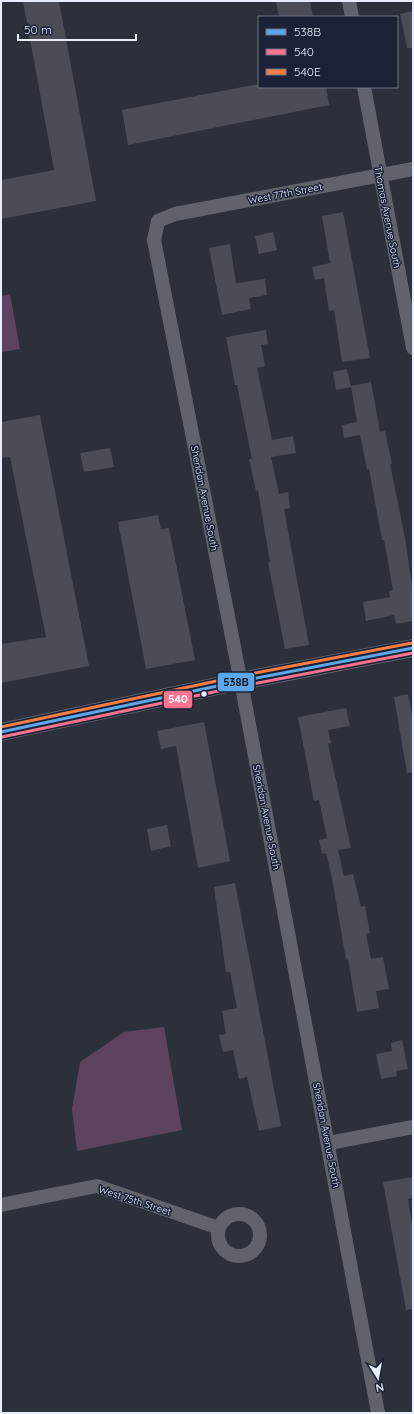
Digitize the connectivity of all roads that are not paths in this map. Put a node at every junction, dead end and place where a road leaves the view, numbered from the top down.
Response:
1 (349, 1) edge
2 (352, 16) edge
3 (364, 88) edge
4 (413, 169) edge
5 (380, 175) junction
6 (158, 221) joint
7 (413, 348) edge
8 (413, 648) edge
9 (241, 681) junction
10 (1, 732) edge
11 (413, 1127) edge
12 (329, 1143) junction
13 (1, 1205) edge
14 (219, 1228) dead end
15 (378, 1413) edge

1 - 2 street
3 - 5 street, Thomas Avenue South
4 - 5 street, West 77th Street
5 - 6 street, West 77th Street
5 - 7 street, Thomas Avenue South
6 - 9 street, Sheridan Avenue South
8 - 9 street
9 - 10 street
9 - 12 street, Sheridan Avenue South
11 - 12 street
12 - 15 street, Sheridan Avenue South
13 - 14 street, West 75th Street

